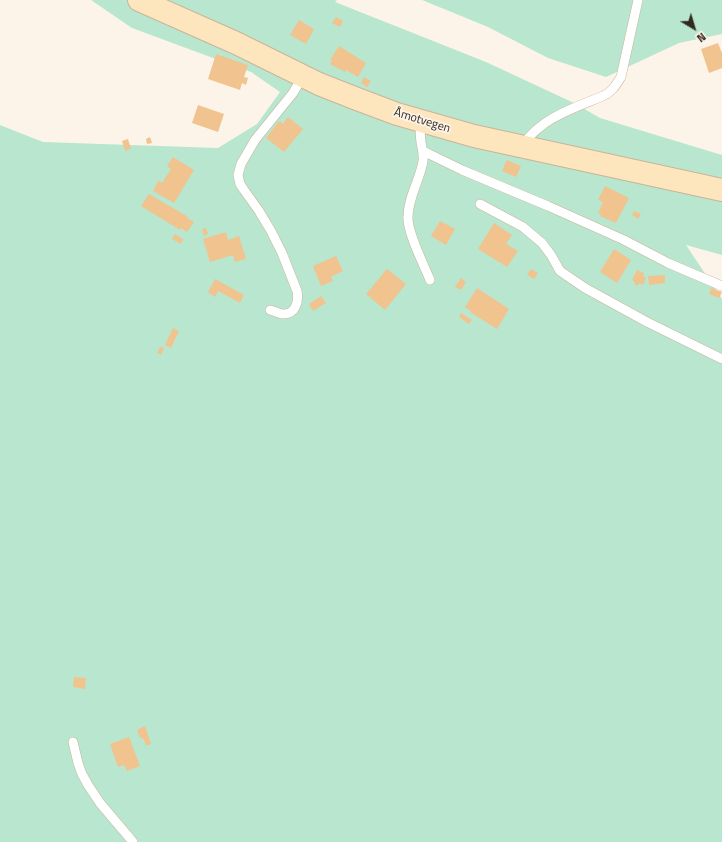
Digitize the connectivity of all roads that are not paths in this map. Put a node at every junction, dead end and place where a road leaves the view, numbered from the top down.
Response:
1 (139, 0) edge
2 (638, 0) edge
3 (303, 76) junction
4 (420, 121) junction
5 (522, 147) junction
6 (423, 151) junction
7 (722, 190) edge
8 (480, 204) dead end
9 (430, 280) dead end
10 (722, 286) edge
11 (270, 310) dead end
12 (722, 359) edge
13 (73, 742) dead end
14 (132, 842) edge

1 - 3 main road, Åmotvegen
2 - 5 lane
3 - 4 main road, Åmotvegen
3 - 11 lane
4 - 5 main road, Åmotvegen
4 - 6 lane
5 - 7 main road, Åmotvegen
6 - 9 lane
6 - 10 lane
8 - 12 lane
13 - 14 lane

